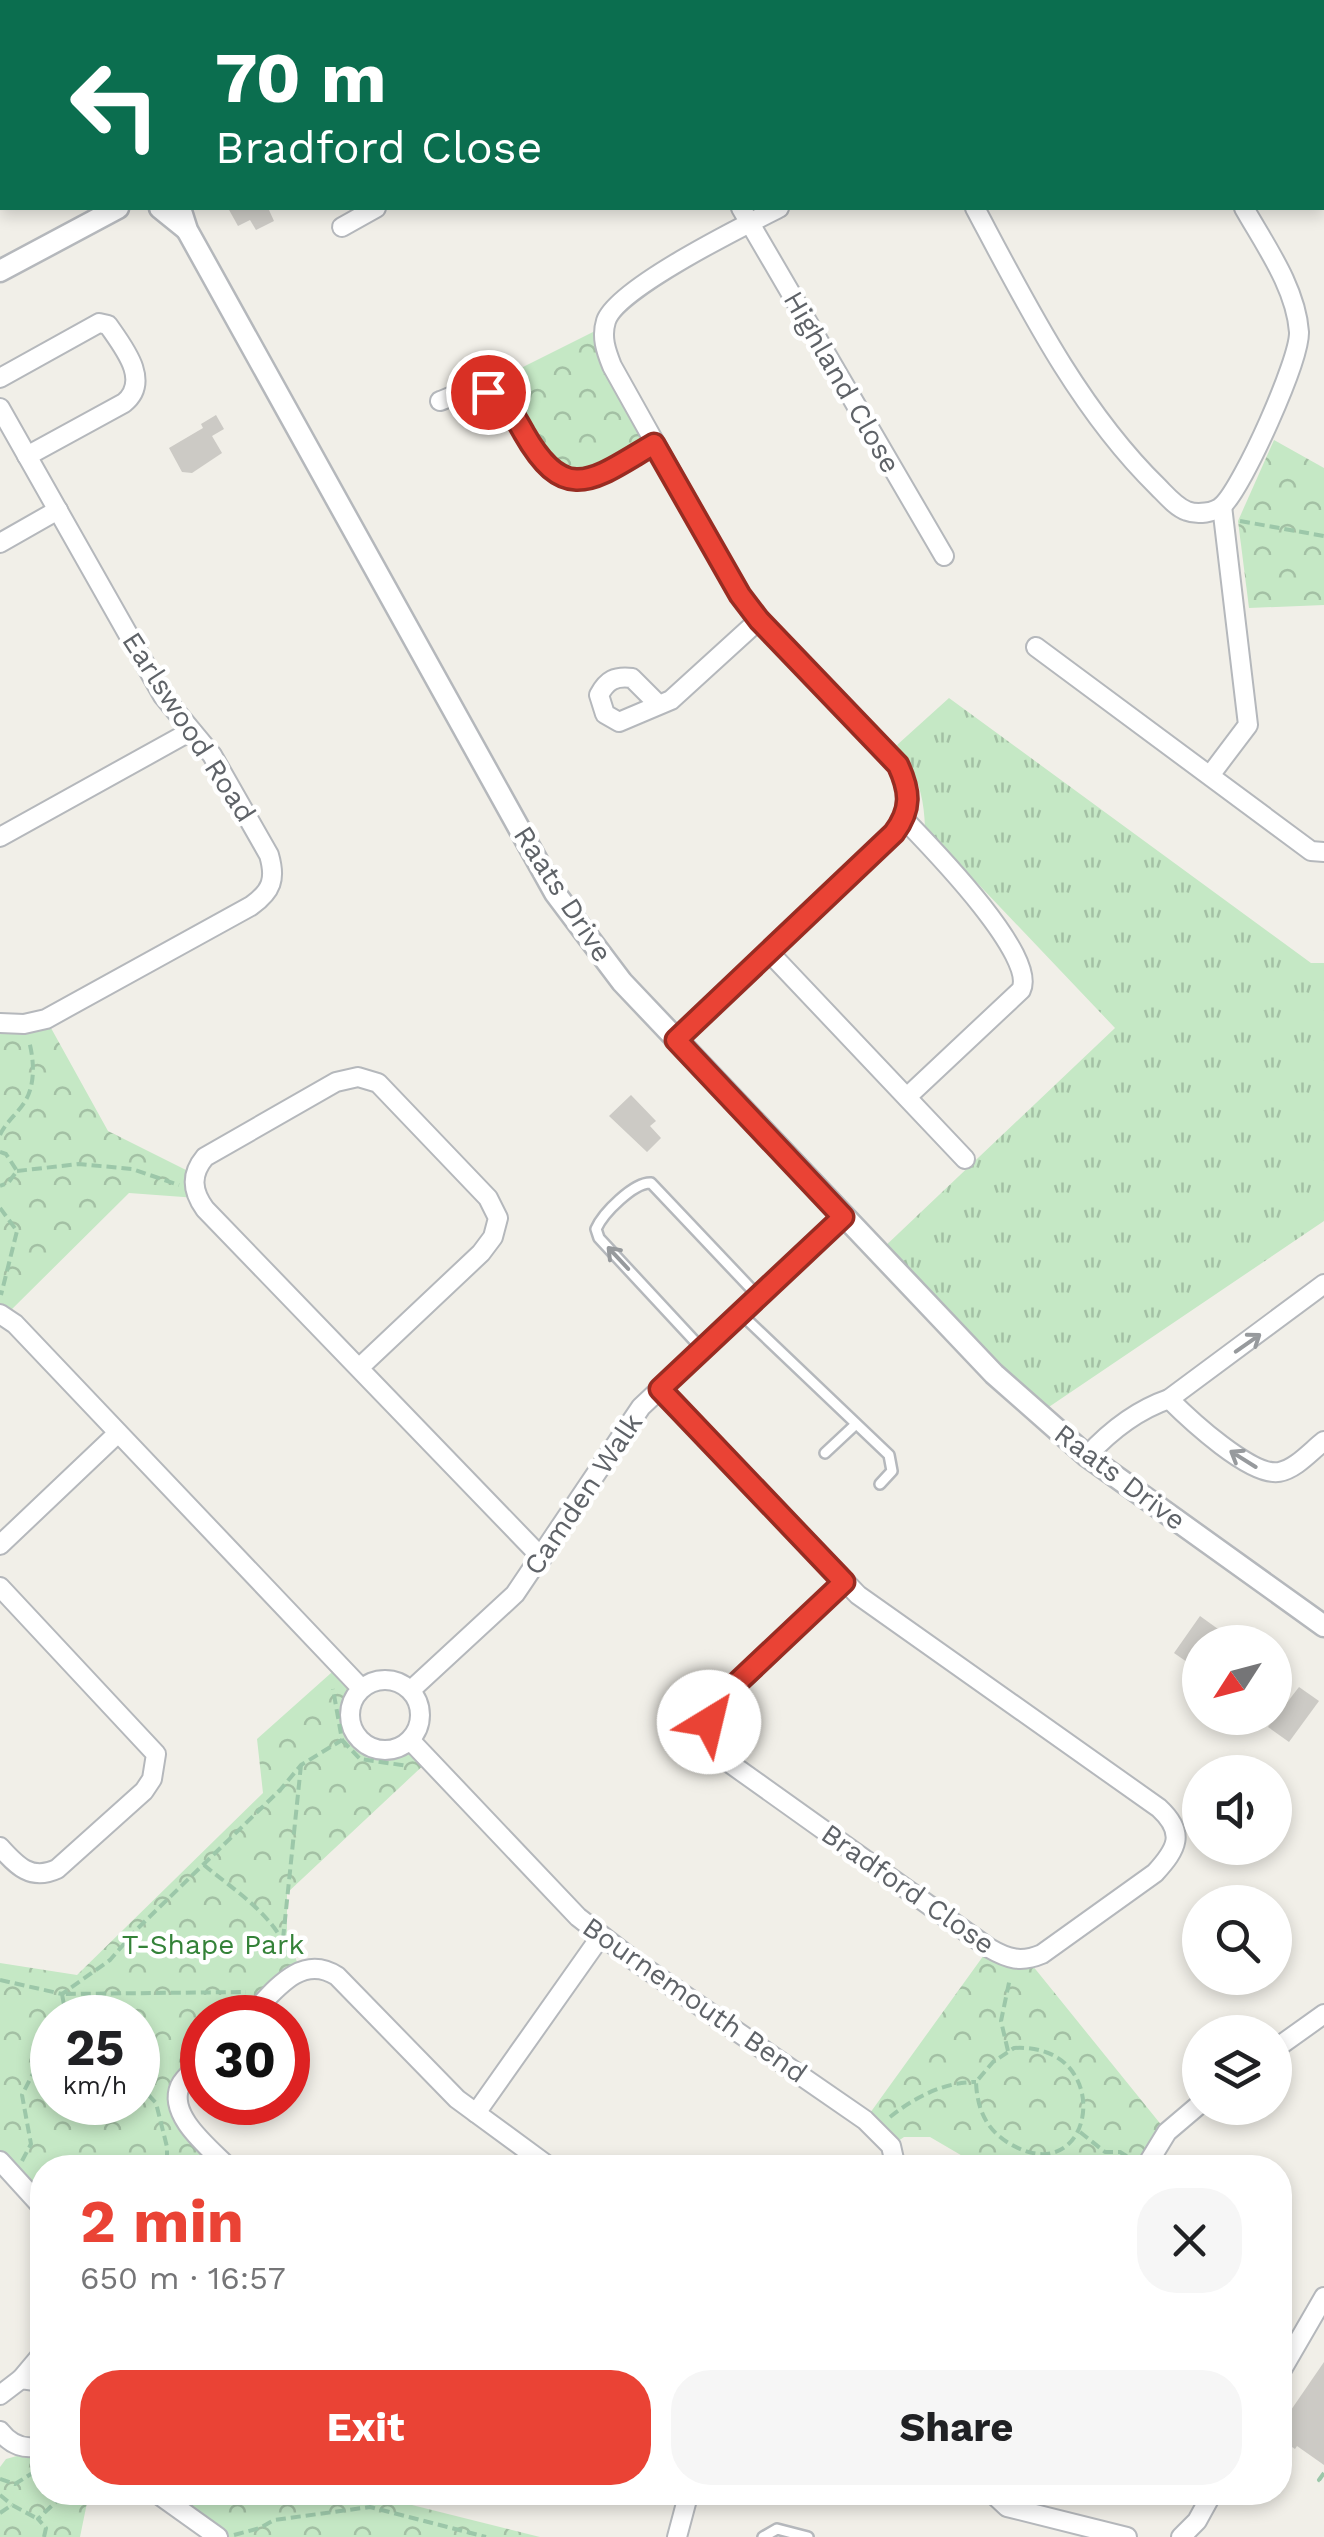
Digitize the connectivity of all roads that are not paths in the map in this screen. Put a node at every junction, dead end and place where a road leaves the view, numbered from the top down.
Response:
1 (114, 210) edge
2 (162, 210) edge
3 (181, 210) edge
4 (372, 210) edge
5 (976, 210) edge
6 (1245, 210) edge
7 (745, 215) edge
8 (342, 227) dead end
9 (187, 230) junction
10 (0, 271) edge
11 (0, 378) edge
12 (440, 401) dead end
13 (0, 408) edge
14 (654, 444) junction
15 (27, 456) junction
16 (58, 510) junction
17 (1223, 512) junction
18 (0, 543) edge
19 (944, 556) dead end
20 (759, 620) junction
21 (1036, 647) dead end
22 (659, 705) dead end
23 (190, 730) junction
24 (1211, 774) junction
25 (904, 819) junction
26 (0, 837) edge
27 (1324, 852) edge
28 (768, 951) junction
29 (0, 1023) edge
30 (676, 1040) junction
31 (906, 1097) junction
32 (965, 1158) dead end
33 (843, 1217) junction
34 (1324, 1284) edge
35 (758, 1296) junction
36 (740, 1313) junction
37 (0, 1314) edge
38 (702, 1349) junction
39 (359, 1368) junction
40 (660, 1389) junction
41 (1170, 1399) junction
42 (854, 1425) junction
43 (118, 1432) junction
44 (1324, 1440) edge
45 (825, 1454) dead end
46 (1087, 1456) junction
47 (880, 1484) dead end
48 (0, 1545) edge
49 (542, 1558) junction
50 (844, 1582) junction
51 (0, 1587) edge
52 (1324, 1626) edge
53 (361, 1688) junction
54 (410, 1690) junction
55 (410, 1740) junction
56 (0, 1848) edge
57 (601, 1936) junction
58 (271, 1995) edge
59 (1324, 2014) edge
60 (1292, 2037) edge
61 (476, 2113) junction
62 (1182, 2119) edge
63 (190, 2125) edge
64 (217, 2155) edge
65 (533, 2155) edge
66 (893, 2155) edge
67 (1153, 2155) edge
68 (6, 2167) edge
69 (30, 2194) edge
70 (1324, 2297) edge
71 (1292, 2352) edge
72 (30, 2369) edge
73 (21, 2380) junction
74 (30, 2381) edge
75 (0, 2394) edge
76 (0, 2431) edge
77 (30, 2447) edge
78 (174, 2505) edge
79 (686, 2505) edge
80 (1006, 2505) edge
81 (1206, 2505) edge
82 (222, 2537) edge
83 (678, 2537) edge
84 (763, 2537) edge
85 (808, 2537) edge
86 (1127, 2537) edge
87 (1181, 2537) edge

1 - 10 street
2 - 9 street, Raats Drive
3 - 9 street, Raats Drive
4 - 8 street
5 - 17 street
6 - 17 street
7 - 14 street
7 - 19 street, Highland Close
9 - 30 street, Raats Drive
11 - 15 street
12 - 14 street
13 - 15 street, Earlswood Road
14 - 20 street
15 - 16 street, Earlswood Road
16 - 18 street
16 - 23 street, Earlswood Road
17 - 24 street
20 - 22 street
20 - 25 street
21 - 24 street
23 - 26 street
23 - 29 street, Earlswood Road
24 - 27 street
25 - 28 street
25 - 31 street
28 - 30 street
28 - 31 street
30 - 33 street, Raats Drive
31 - 32 street
33 - 35 street, Camden Walk
33 - 46 street, Raats Drive
41 -> 34 street
35 - 36 street, Camden Walk
38 -> 35 lane
36 - 38 street, Camden Walk
36 - 42 lane
37 - 43 street
38 - 40 street, Camden Walk
39 - 39 street
39 - 49 street
40 - 49 street, Camden Walk
40 - 50 street, Bradford Close
44 -> 41 street
41 - 46 street
42 - 45 lane
42 - 47 lane
43 - 48 street
43 - 53 street
46 - 52 street, Raats Drive
49 - 54 street, Camden Walk
50 - 50 street, Bradford Close
51 - 56 street
53 - 54 street
53 - 55 street
54 - 55 street
55 - 57 street, Bournemouth Bend
57 - 61 street
57 - 66 street, Bournemouth Bend
58 - 61 street
59 - 60 street
61 - 65 street
62 - 67 street
63 - 64 street
68 - 69 street
70 - 71 street
72 - 73 street
73 - 74 street
73 - 75 street
76 - 77 street
78 - 82 street
79 - 83 street
80 - 86 street
81 - 87 street
84 - 85 lane

